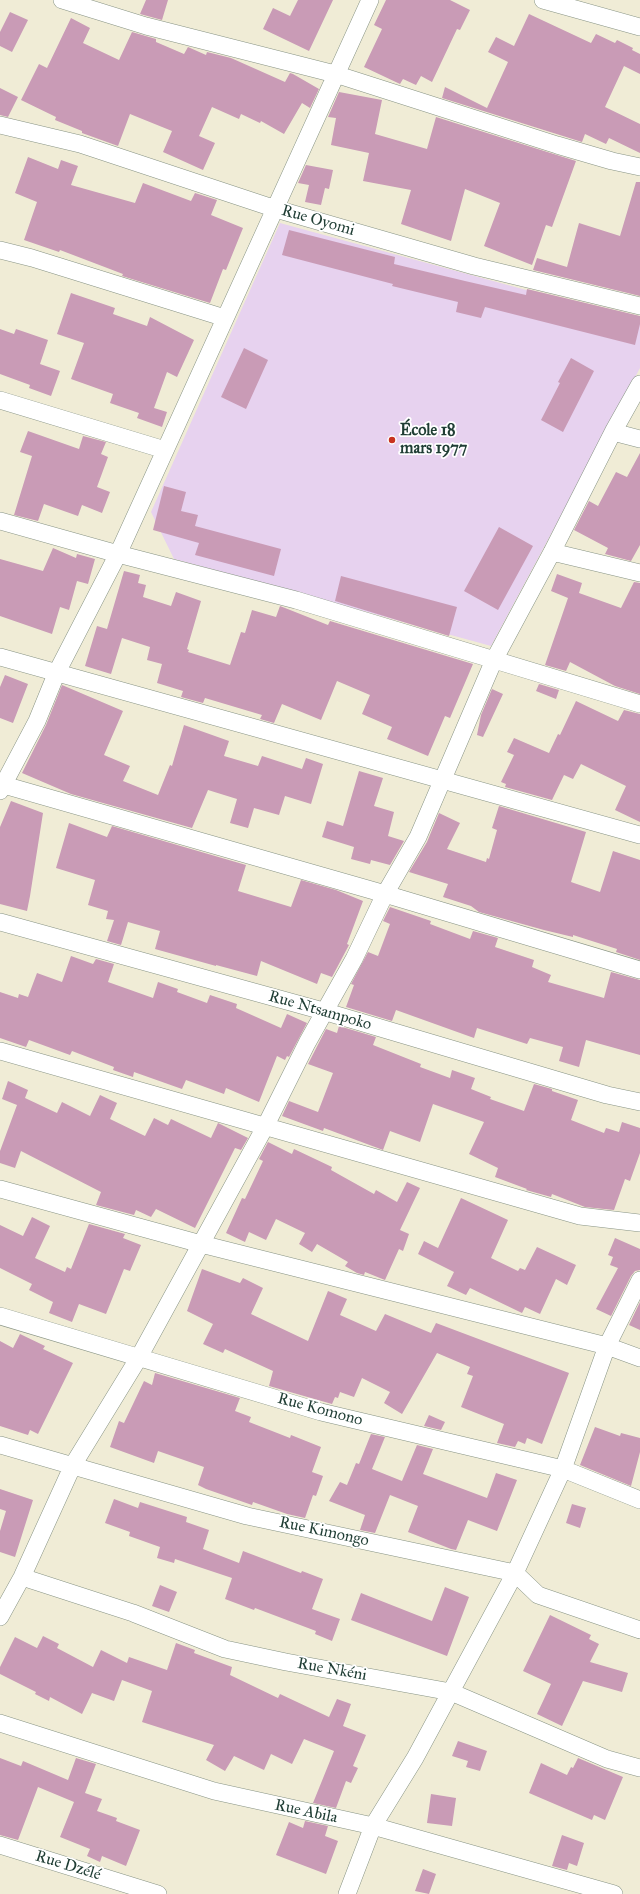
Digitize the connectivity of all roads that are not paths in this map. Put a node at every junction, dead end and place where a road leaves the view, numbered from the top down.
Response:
1 (62, 0) edge
2 (370, 0) edge
3 (543, 0) edge
4 (640, 27) edge
5 (335, 74) junction
6 (0, 125) edge
7 (640, 167) edge
8 (276, 209) junction
9 (0, 250) edge
10 (640, 306) edge
11 (225, 318) junction
12 (640, 384) edge
13 (0, 400) edge
14 (612, 432) junction
15 (640, 439) edge
16 (165, 450) junction
17 (0, 521) edge
18 (552, 552) junction
19 (118, 554) junction
20 (640, 574) edge
21 (0, 657) edge
22 (494, 660) junction
23 (57, 672) junction
24 (640, 704) edge
25 (443, 780) junction
26 (1, 786) edge
27 (640, 835) edge
28 (385, 894) junction
29 (0, 922) edge
30 (640, 970) edge
31 (323, 1011) junction
32 (0, 1051) edge
33 (640, 1102) edge
34 (265, 1128) junction
35 (0, 1189) edge
36 (640, 1223) edge
37 (201, 1244) junction
38 (640, 1280) edge
39 (0, 1316) edge
40 (607, 1346) junction
41 (138, 1358) junction
42 (640, 1358) edge
43 (0, 1445) edge
44 (73, 1465) junction
45 (563, 1469) junction
46 (640, 1500) edge
47 (515, 1573) junction
48 (22, 1577) junction
49 (5, 1598) edge
50 (0, 1617) edge
51 (640, 1630) edge
52 (451, 1692) junction
53 (0, 1723) edge
54 (640, 1768) edge
55 (373, 1826) junction
56 (0, 1845) edge
57 (158, 1894) edge
58 (348, 1894) edge
59 (614, 1894) edge

1 - 5 street
2 - 5 street
3 - 4 street
5 - 7 street
5 - 8 street
6 - 8 street, Rue Oyomi
8 - 10 street, Rue Oyomi
8 - 11 street
9 - 11 street
11 - 16 street
12 - 14 street
13 - 16 street
14 - 15 street
14 - 18 street
16 - 19 street
17 - 19 street
18 - 20 street
18 - 22 street
19 - 22 street
19 - 23 street
21 - 23 street
22 - 24 street
22 - 25 street
23 - 25 street
23 - 26 street
25 - 27 street
25 - 28 street
26 - 28 street
28 - 30 street
28 - 31 street
29 - 31 street, Rue Ntsampoko
31 - 33 street, Rue Ntsampoko
31 - 34 street
32 - 34 street
34 - 36 street
34 - 37 street
35 - 37 street
37 - 40 street
37 - 41 street
38 - 40 street
39 - 41 street, Rue Komono
40 - 42 street
40 - 45 street
41 - 44 street
41 - 45 street, Rue Komono
43 - 44 street, Rue Kimongo
44 - 47 street, Rue Kimongo
44 - 48 street
45 - 46 street, Rue Komono
45 - 47 street
47 - 51 street
47 - 52 street
48 - 49 street
48 - 52 street, Rue Nkéni
49 - 50 street
52 - 54 street, Rue Nkéni
52 - 55 street
53 - 55 street, Rue Abila
55 - 58 street
55 - 59 street, Rue Abila
56 - 57 street, Rue Dzélé

